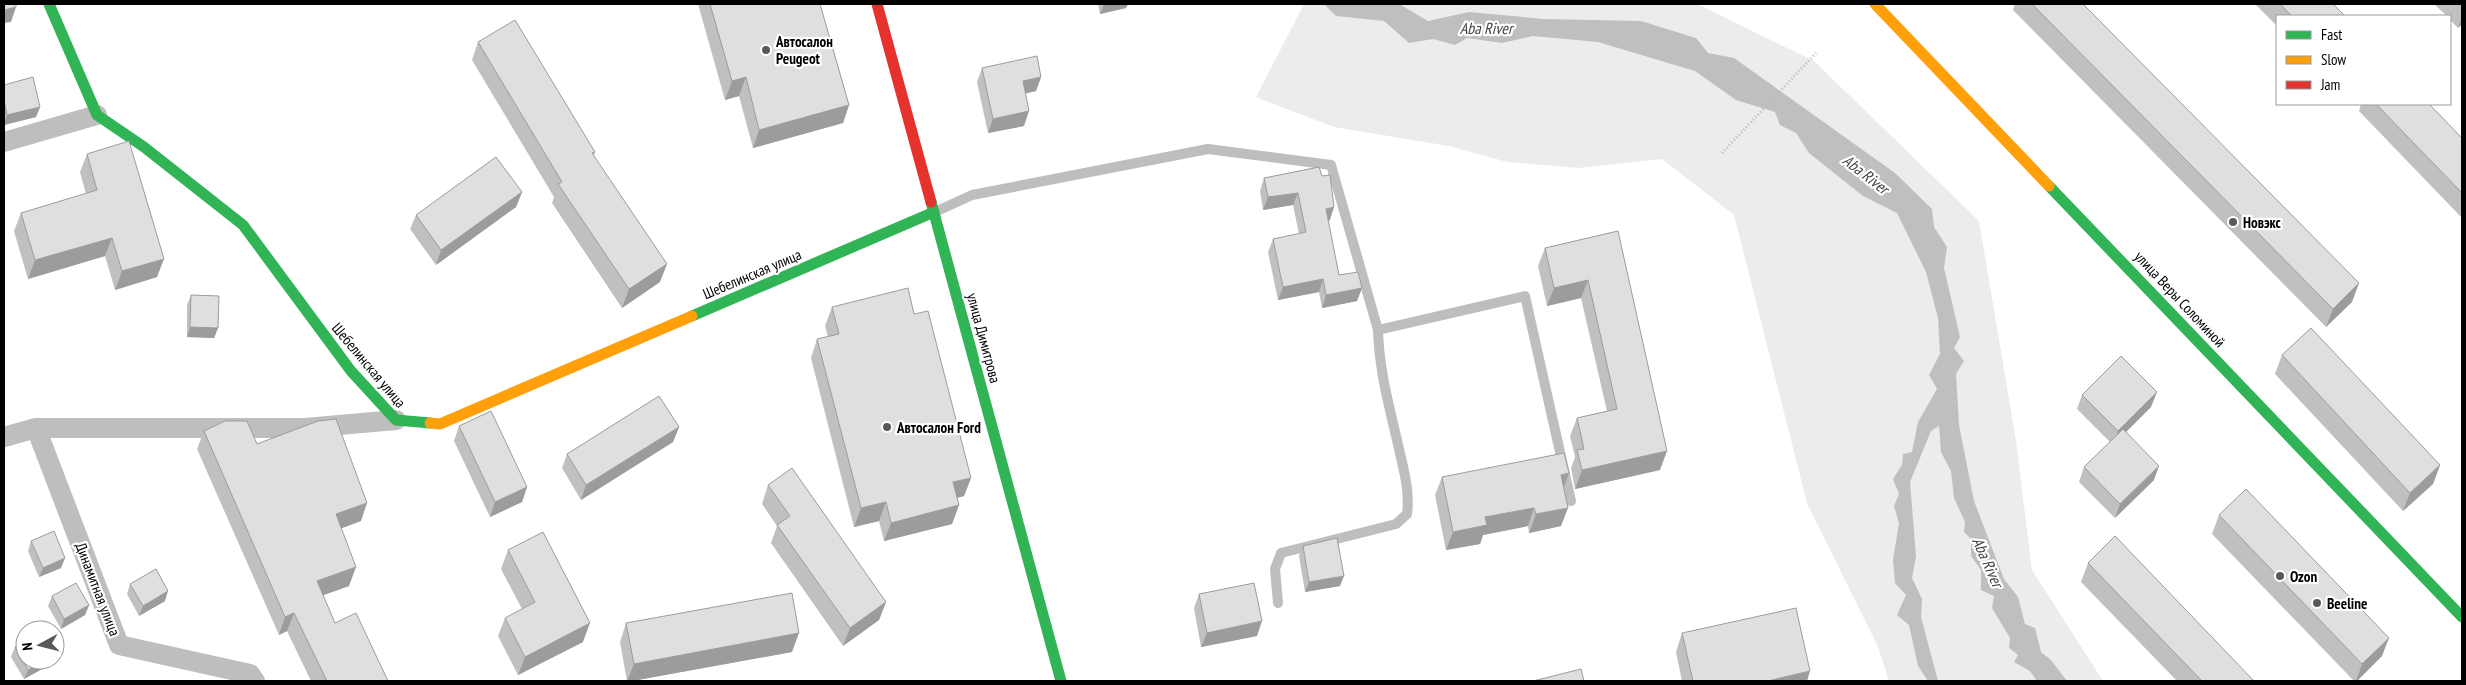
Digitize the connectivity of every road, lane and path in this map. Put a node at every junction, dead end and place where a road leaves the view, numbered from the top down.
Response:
1 (50, 4) edge
2 (878, 4) edge
3 (1875, 4) edge
4 (1816, 53) dead end
5 (97, 115) junction
6 (4, 142) edge
7 (1722, 153) dead end
8 (934, 212) junction
9 (1378, 330) junction
10 (396, 420) junction
11 (36, 428) junction
12 (4, 437) edge
13 (1571, 501) dead end
14 (1278, 603) dead end
15 (2462, 617) edge
16 (255, 681) edge
17 (1061, 681) edge

1 - 5 street
2 - 8 street, улица Димитрова
3 - 15 street, улица Веры Соломиной
4 - 7 path
5 - 6 street
5 - 10 street, Шебелинская улица
8 - 9 lane
8 - 10 street, Шебелинская улица
8 - 17 street, улица Димитрова
9 - 13 lane
9 - 14 lane
10 - 11 street
11 - 12 street
11 - 16 street, Динамитная улица

